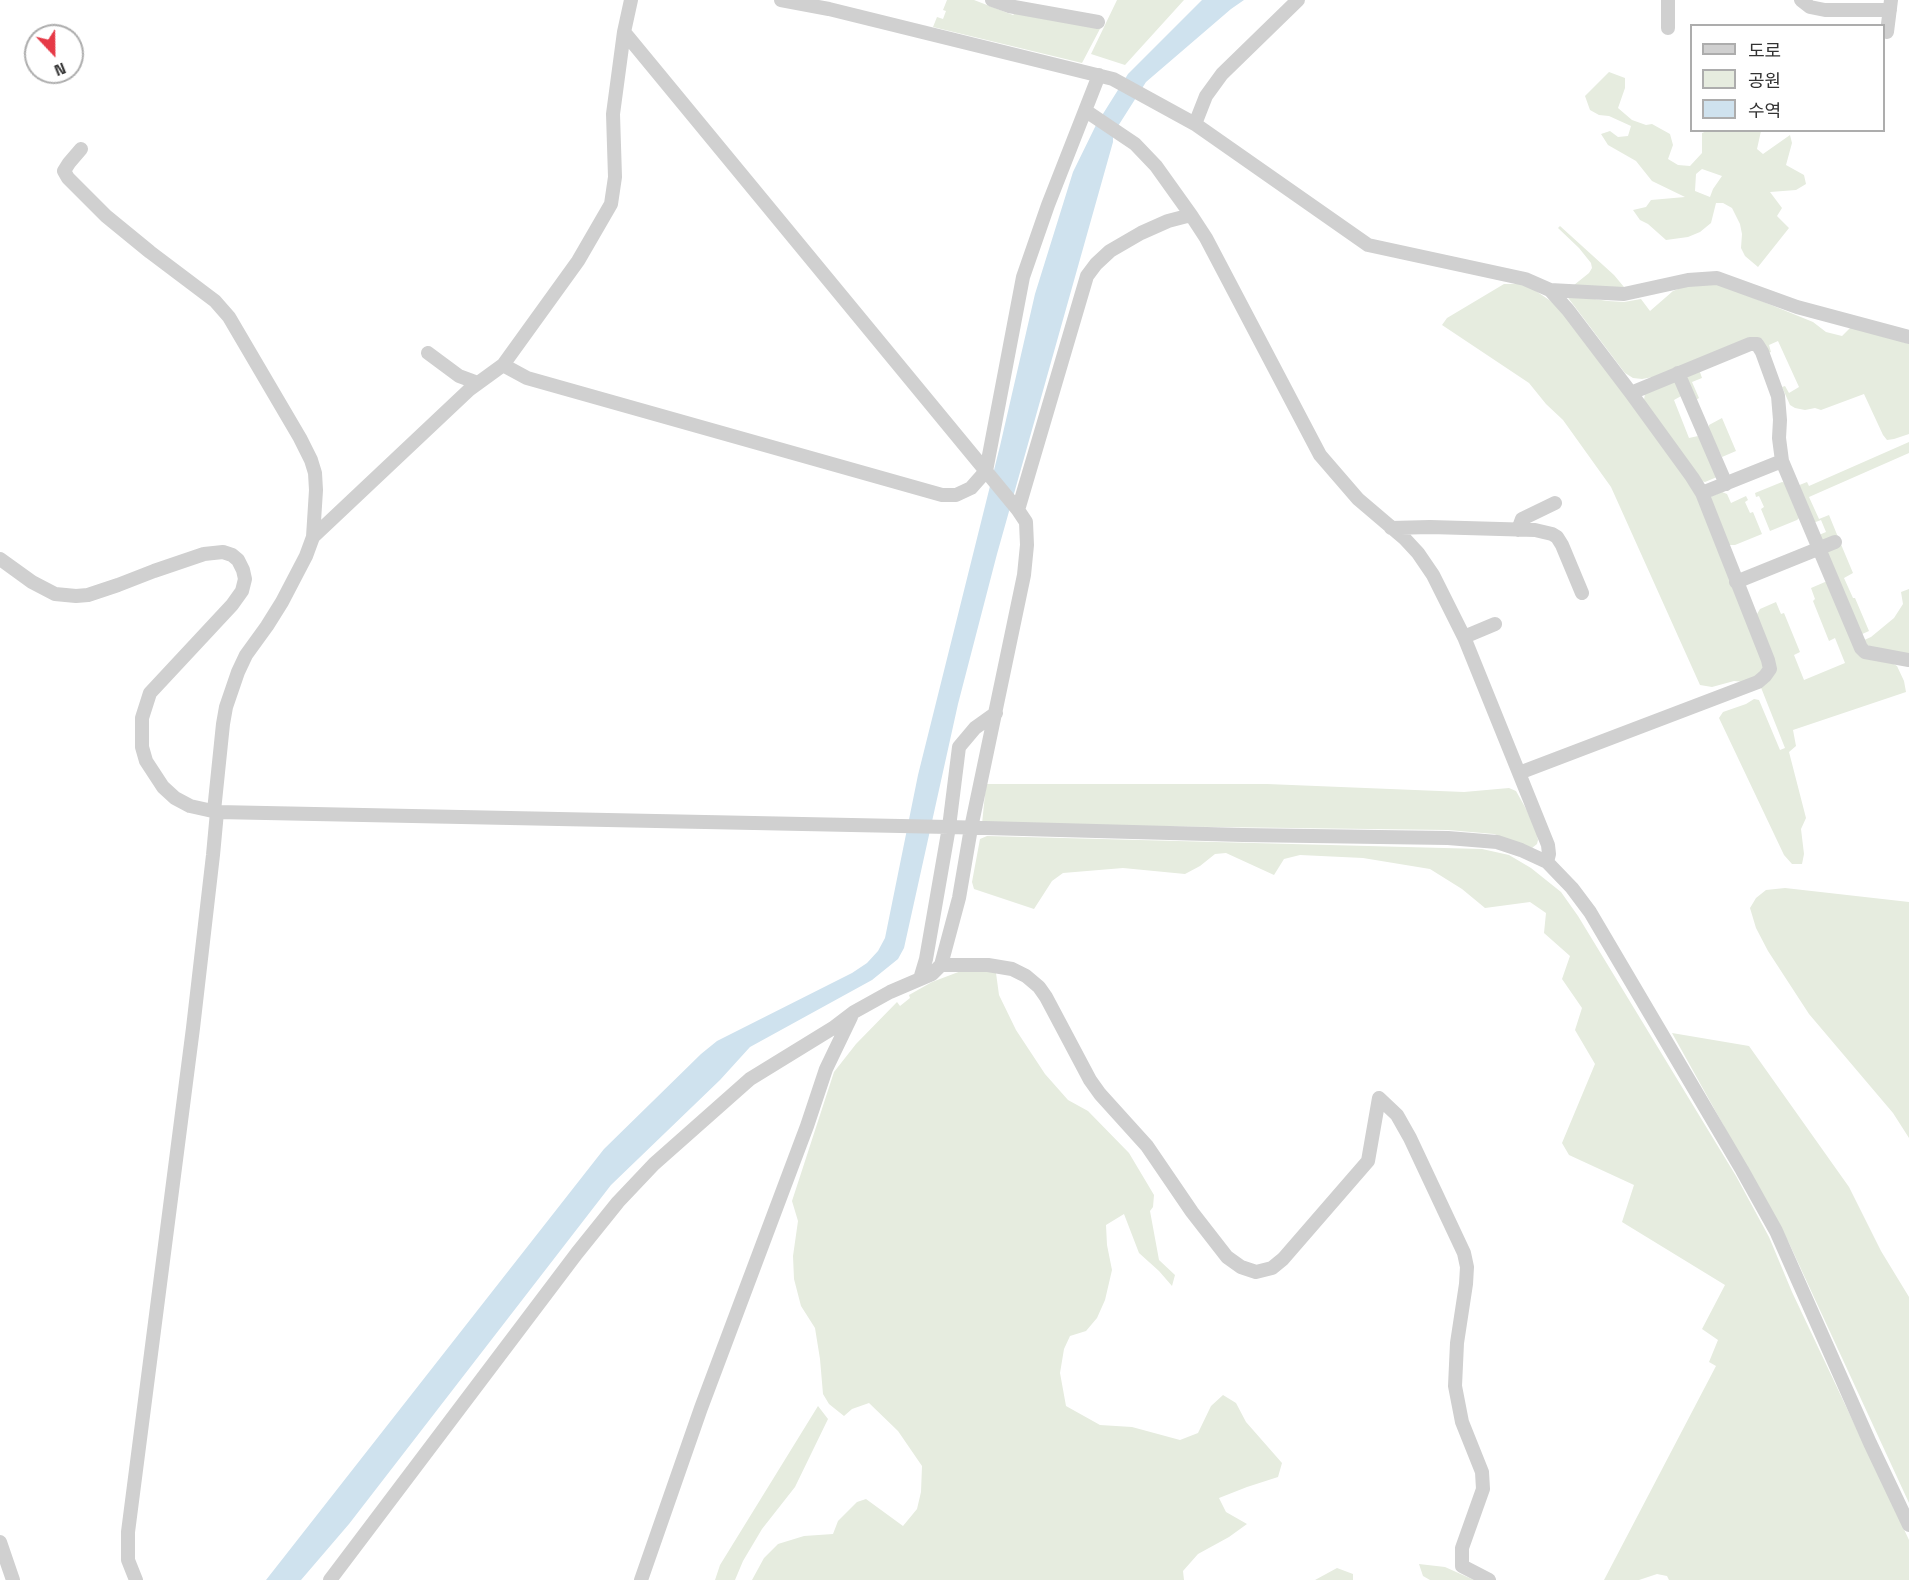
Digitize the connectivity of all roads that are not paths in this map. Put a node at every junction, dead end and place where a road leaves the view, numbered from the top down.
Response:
1 (631, 0) edge
2 (781, 0) edge
3 (992, 0) edge
4 (1298, 0) edge
5 (1668, 0) edge
6 (1801, 0) edge
7 (831, 5) edge
8 (1890, 5) edge
9 (1098, 22) dead end
10 (1668, 28) dead end
11 (624, 32) junction
12 (1887, 32) dead end
13 (1106, 77) junction
14 (1092, 114) junction
15 (1195, 124) junction
16 (81, 149) dead end
17 (1191, 215) junction
18 (1550, 290) junction
19 (1909, 337) edge
20 (428, 353) dead end
21 (503, 365) junction
22 (1678, 374) junction
23 (478, 383) junction
24 (1631, 393) junction
25 (1782, 461) junction
26 (988, 474) junction
27 (1726, 484) junction
28 (1702, 494) junction
29 (315, 497) junction
30 (1555, 503) dead end
31 (1016, 506) junction
32 (342, 510) junction
33 (1391, 528) junction
34 (1518, 530) junction
35 (313, 537) junction
36 (1835, 542) dead end
37 (1819, 549) junction
38 (0, 559) edge
39 (1736, 582) junction
40 (1582, 593) dead end
41 (1495, 624) dead end
42 (1464, 637) junction
43 (1909, 660) edge
44 (996, 713) junction
45 (1519, 773) junction
46 (215, 812) junction
47 (949, 827) junction
48 (971, 828) junction
49 (1547, 862) junction
50 (941, 965) junction
51 (920, 979) junction
52 (854, 1012) junction
53 (1909, 1525) edge
54 (0, 1542) edge
55 (13, 1580) edge
56 (136, 1580) edge
57 (330, 1580) edge
58 (641, 1580) edge
59 (1489, 1580) edge

1 - 11 street
2 - 7 street
3 - 9 street
4 - 15 street
5 - 10 street
6 - 8 street
7 - 13 street
8 - 12 street
11 - 21 street
11 - 26 street
13 - 14 street
13 - 15 street
14 - 17 street
14 - 26 street
15 - 18 street
16 - 29 street
17 - 31 street
17 - 33 street
18 - 19 street
18 - 24 street
20 - 23 street
21 - 23 street
21 - 26 street
22 - 24 street
22 - 25 street
22 - 27 street
23 - 32 street
24 - 28 street
25 - 27 street
25 - 37 street
26 - 31 street
27 - 28 street
28 - 39 street
29 - 32 street
29 - 35 street
30 - 34 street
31 - 44 street
32 - 35 street
33 - 34 street
33 - 42 street
34 - 40 street
35 - 46 street
36 - 37 street
37 - 39 street
37 - 43 street
38 - 46 street
39 - 45 street
41 - 42 street
42 - 45 street
44 - 47 street
44 - 48 street
45 - 49 street
46 - 47 street
46 - 56 street
47 - 48 street
47 - 51 street
48 - 49 street
48 - 50 street
49 - 53 street
50 - 51 street
50 - 59 street
51 - 52 street
52 - 57 street
52 - 58 street
54 - 55 street

